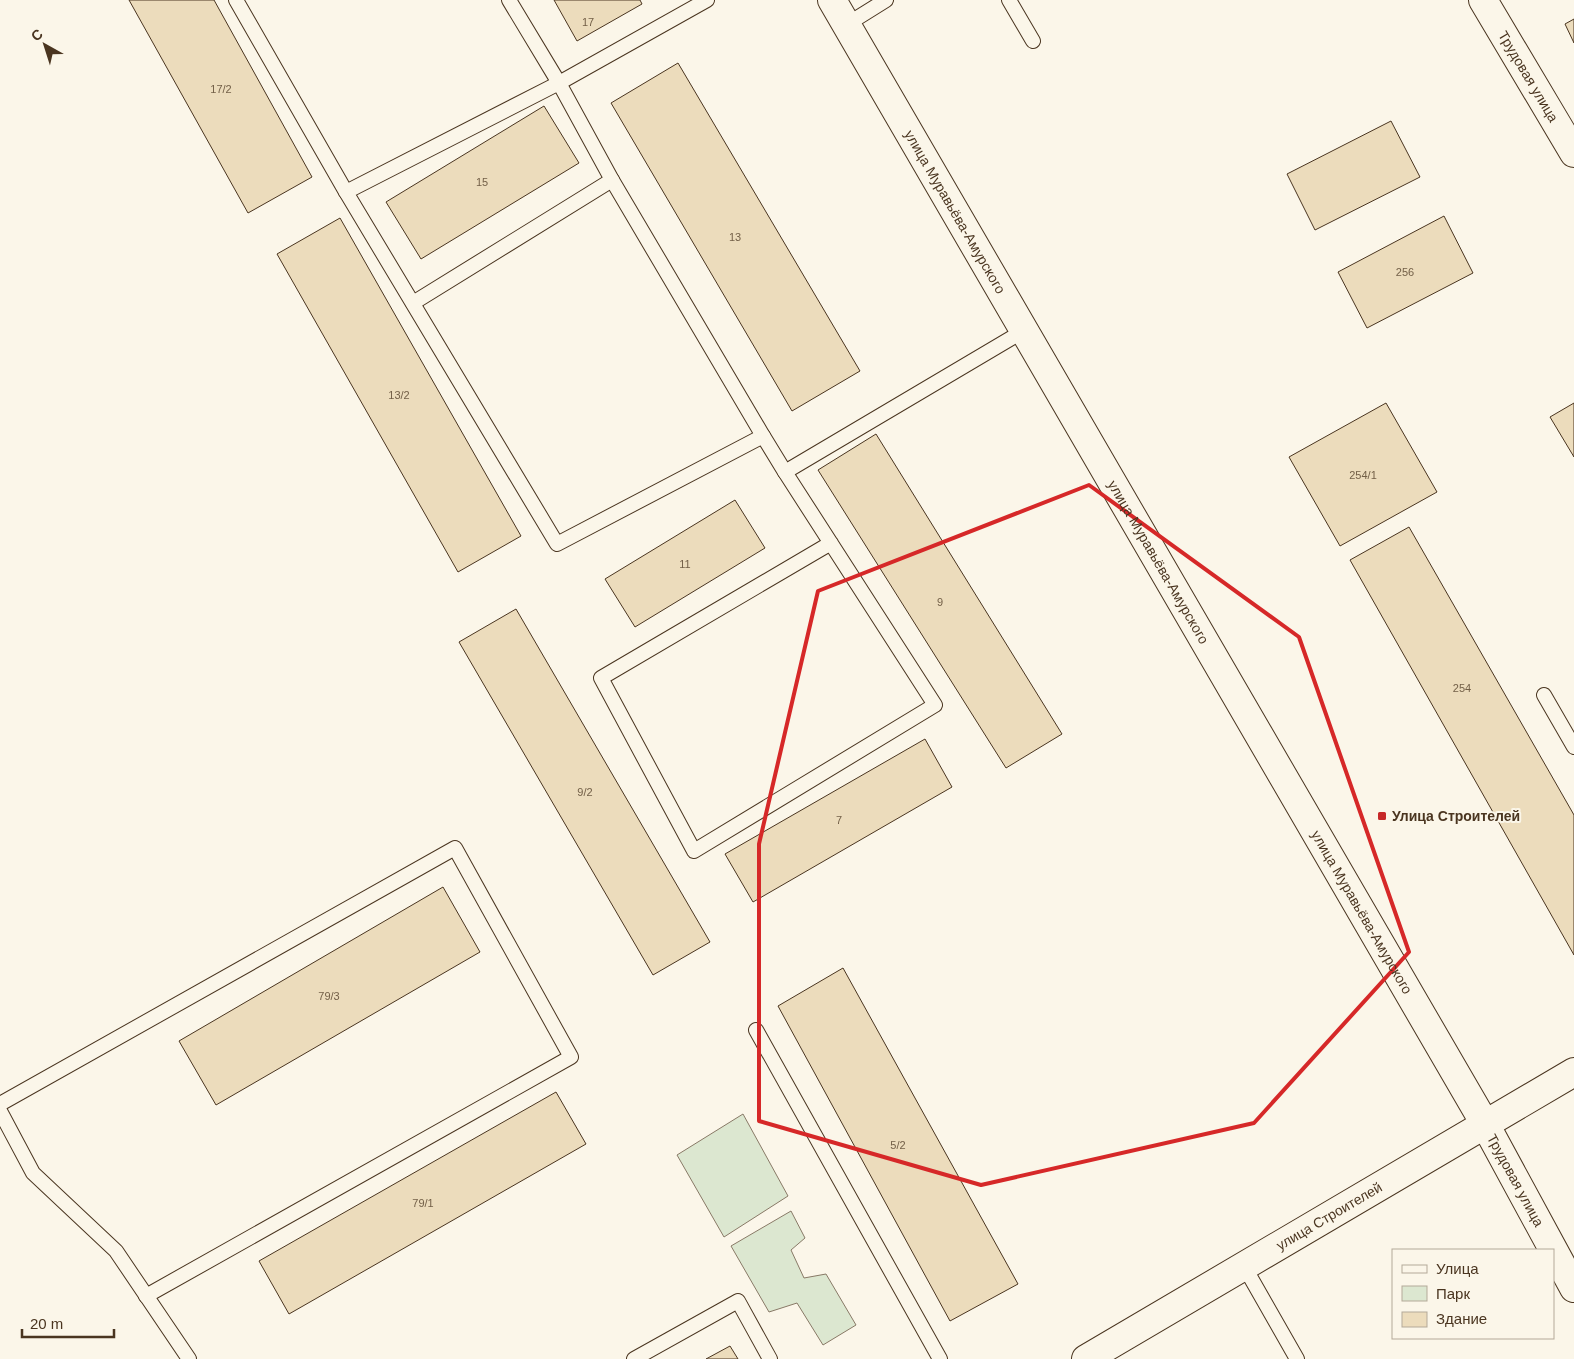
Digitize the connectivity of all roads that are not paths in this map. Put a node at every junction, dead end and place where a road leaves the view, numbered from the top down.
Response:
1 (236, 0) edge
2 (509, 0) edge
3 (707, 0) edge
4 (832, 0) edge
5 (886, 0) edge
6 (1009, 0) edge
7 (1483, 0) edge
8 (846, 24) junction
9 (1032, 41) dead end
10 (559, 83) junction
11 (1574, 153) edge
12 (612, 180) junction
13 (346, 192) junction
14 (412, 303) junction
15 (1025, 330) junction
16 (762, 436) junction
17 (785, 472) junction
18 (831, 543) junction
19 (1544, 695) dead end
20 (1574, 747) edge
21 (756, 1030) dead end
22 (1574, 1072) edge
23 (0, 1104) edge
24 (0, 1112) edge
25 (1484, 1124) junction
26 (1553, 1249) edge
27 (1554, 1252) edge
28 (1244, 1266) junction
29 (1574, 1288) edge
30 (146, 1296) junction
31 (189, 1359) edge
32 (634, 1359) edge
33 (770, 1359) edge
34 (940, 1359) edge
35 (1086, 1359) edge
36 (1297, 1359) edge

1 - 13 lane
2 - 10 lane
3 - 10 lane
4 - 8 street, улица Муравьёва-Амурского
5 - 8 lane
6 - 9 lane
7 - 11 street, Трудовая улица
8 - 15 street, улица Муравьёва-Амурского
10 - 12 lane
10 - 13 lane
12 - 14 lane
12 - 16 lane
13 - 14 lane
14 - 16 lane
15 - 17 lane
15 - 25 street, улица Муравьёва-Амурского
16 - 17 lane
17 - 18 lane
18 - 18 lane
19 - 20 lane
21 - 34 lane
22 - 25 street, улица Строителей
23 - 30 lane
24 - 30 lane
25 - 26 street, Трудовая улица
25 - 28 street, улица Строителей
27 - 29 street, Трудовая улица
28 - 35 street, улица Строителей
28 - 36 lane
30 - 31 lane
32 - 33 lane

